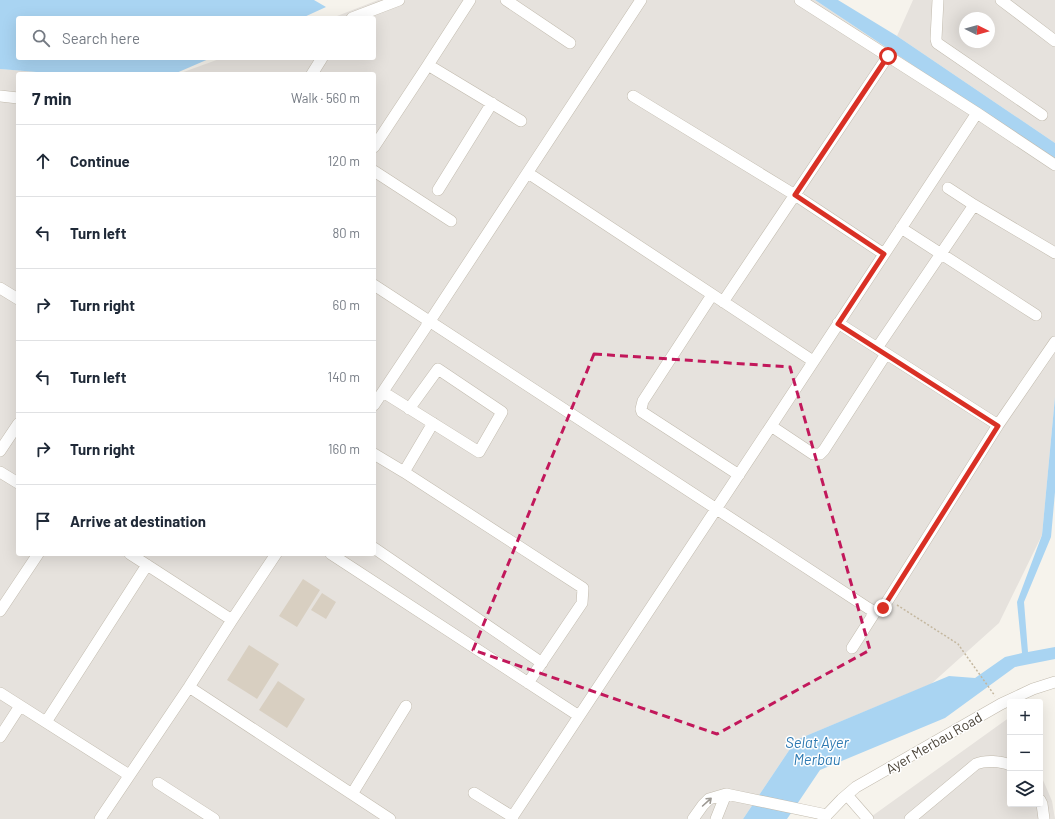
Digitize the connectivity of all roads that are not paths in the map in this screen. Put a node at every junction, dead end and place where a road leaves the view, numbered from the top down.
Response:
1 (399, 0) edge
2 (470, 0) edge
3 (506, 0) edge
4 (641, 0) edge
5 (800, 0) edge
6 (938, 0) edge
7 (1001, 0) edge
8 (357, 16) edge
9 (1055, 41) edge
10 (570, 44) dead end
11 (888, 56) junction
12 (321, 60) edge
13 (428, 65) junction
14 (313, 72) edge
15 (0, 96) edge
16 (633, 96) dead end
17 (16, 98) edge
18 (492, 103) junction
19 (977, 113) junction
20 (1042, 115) dead end
21 (521, 121) dead end
22 (376, 144) edge
23 (1055, 165) edge
24 (376, 172) edge
25 (528, 173) junction
26 (948, 188) dead end
27 (438, 190) dead end
28 (795, 195) junction
29 (974, 205) junction
30 (451, 221) dead end
31 (901, 228) junction
32 (1055, 252) edge
33 (884, 254) junction
34 (941, 254) junction
35 (376, 286) edge
36 (0, 288) edge
37 (712, 295) junction
38 (16, 299) edge
39 (723, 302) junction
40 (1036, 315) dead end
41 (430, 321) junction
42 (838, 324) junction
43 (1055, 342) edge
44 (881, 351) junction
45 (813, 362) junction
46 (383, 392) junction
47 (376, 402) edge
48 (409, 409) junction
49 (433, 423) junction
50 (771, 426) junction
51 (998, 426) junction
52 (16, 427) edge
53 (0, 451) edge
54 (376, 455) edge
55 (0, 472) edge
56 (404, 472) junction
57 (739, 475) junction
58 (16, 482) edge
59 (717, 508) junction
60 (376, 549) edge
61 (37, 556) edge
62 (133, 556) edge
63 (271, 556) edge
64 (334, 556) edge
65 (147, 565) junction
66 (0, 611) edge
67 (875, 612) junction
68 (232, 620) junction
69 (852, 648) dead end
70 (542, 663) junction
71 (1055, 682) edge
72 (528, 683) junction
73 (189, 687) junction
74 (0, 693) edge
75 (20, 706) junction
76 (406, 706) dead end
77 (579, 716) junction
78 (46, 722) junction
79 (0, 737) edge
80 (1007, 764) edge
81 (129, 774) junction
82 (158, 783) dead end
83 (474, 793) dead end
84 (352, 794) junction
85 (726, 794) junction
86 (847, 795) junction
87 (1042, 807) edge
88 (825, 817) edge
89 (512, 818) edge
90 (100, 819) edge
91 (214, 819) edge
92 (390, 819) edge
93 (693, 819) edge
94 (716, 819) edge
95 (868, 819) edge
96 (910, 819) edge
97 (1044, 819) edge

1 - 8 street
2 - 13 street
3 - 10 street
4 - 25 street
5 - 11 street
6 - 20 street
7 - 9 street
11 - 19 street
11 - 28 street
12 - 14 street
13 - 18 street
13 - 22 street
15 - 17 street
16 - 28 street
18 - 21 street
18 - 27 street
19 - 23 street
19 - 31 street
24 - 30 street
25 - 37 street
25 - 41 street
26 - 29 street
28 - 33 street
28 - 39 street
29 - 32 street
29 - 34 street
31 - 33 street
31 - 34 street
33 - 42 street
34 - 40 street
34 - 44 street
35 - 41 street
36 - 38 street
37 - 39 street
37 - 57 street
39 - 45 street
41 - 46 street
41 - 59 street
42 - 44 street
42 - 45 street
43 - 51 street
44 - 50 street
44 - 51 street
45 - 50 street
46 - 47 street
46 - 48 street
48 - 49 street
48 - 49 street
49 - 56 street
50 - 57 street
51 - 67 street
52 - 53 street
54 - 56 street
55 - 58 street
56 - 70 street
57 - 59 street
59 - 67 street
59 - 77 street
60 - 70 street
61 - 66 street
62 - 65 street
63 - 68 street
64 - 72 street
65 - 68 street
65 - 78 street
67 - 69 street
68 - 73 street
70 - 72 street
71 - 86 street, Ayer Merbau Road
72 - 77 street
73 - 81 street
73 - 84 street
74 - 75 street
75 - 78 street
75 - 79 street
76 - 84 street
77 - 89 street
78 - 81 street
80 - 96 street
81 - 90 street
82 - 91 street
83 - 89 street
84 - 92 street
85 - 88 street
93 -> 85 street
85 - 94 street
86 - 88 street, Ayer Merbau Road
86 - 95 street
87 - 97 street

